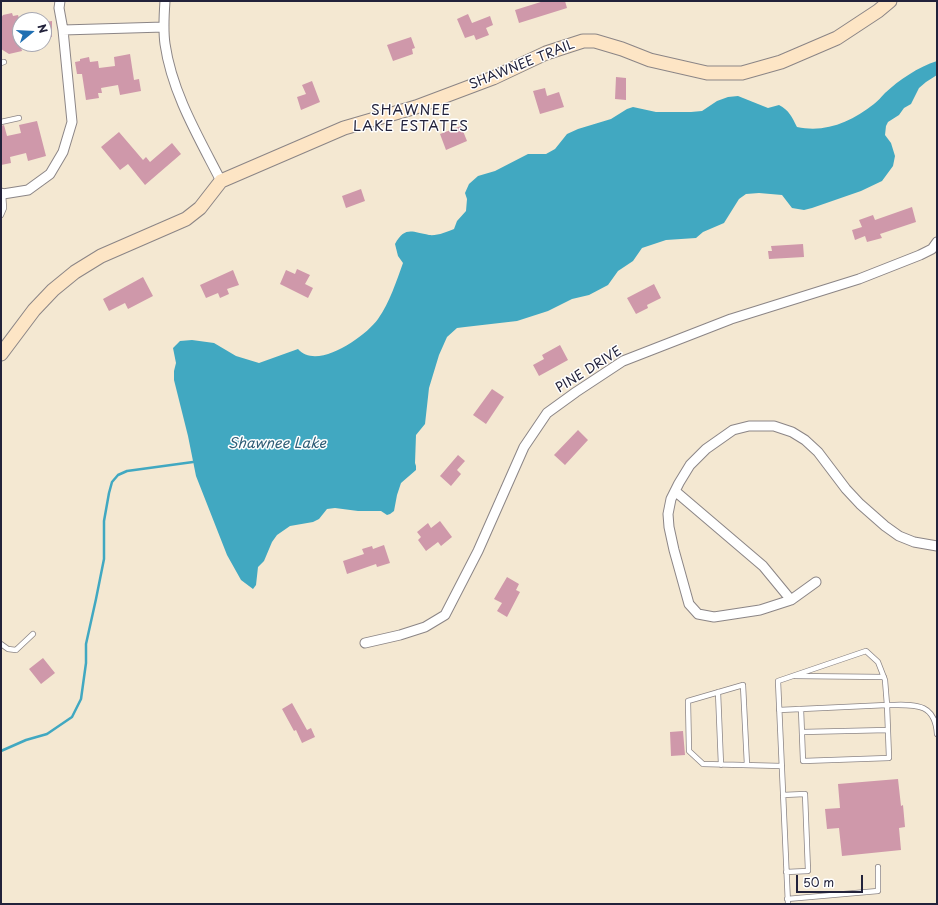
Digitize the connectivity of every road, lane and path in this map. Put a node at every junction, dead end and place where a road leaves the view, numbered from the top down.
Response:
1 (60, 1) edge
2 (165, 1) edge
3 (890, 1) edge
4 (164, 27) junction
5 (63, 30) junction
6 (19, 118) dead end
7 (1, 122) edge
8 (221, 181) junction
9 (2, 194) edge
10 (1, 215) edge
11 (937, 242) edge
12 (1, 354) edge
13 (675, 491) junction
14 (937, 546) edge
15 (816, 582) dead end
16 (791, 600) junction
17 (32, 634) dead end
18 (365, 643) dead end
19 (1, 644) edge
20 (792, 676) junction
21 (884, 677) junction
22 (718, 692) junction
23 (887, 705) junction
24 (801, 708) junction
25 (779, 710) junction
26 (888, 730) junction
27 (802, 732) junction
28 (937, 734) edge
29 (722, 765) junction
30 (747, 765) junction
31 (782, 766) junction
32 (783, 795) junction
33 (878, 867) dead end
34 (786, 872) junction
35 (788, 901) edge

1 - 5 street
2 - 4 street
3 - 8 street, SHAWNEE TRAIL
4 - 5 street
4 - 8 street
5 - 9 street
6 - 7 lane
8 - 12 street
9 - 10 lane
11 - 18 street, PINE DRIVE
13 - 14 street
13 - 16 street
13 - 16 street
15 - 16 street
17 - 19 lane
20 - 21 lane
20 - 21 lane
20 - 25 lane
21 - 23 lane
22 - 29 lane
22 - 29 lane
22 - 30 lane
23 - 24 lane
23 - 26 lane
23 - 28 lane
24 - 25 lane
24 - 27 lane
25 - 31 lane
26 - 27 lane
26 - 27 lane
29 - 30 lane
30 - 31 lane
31 - 32 lane
32 - 34 lane
32 - 34 lane
33 - 35 lane
34 - 35 lane

